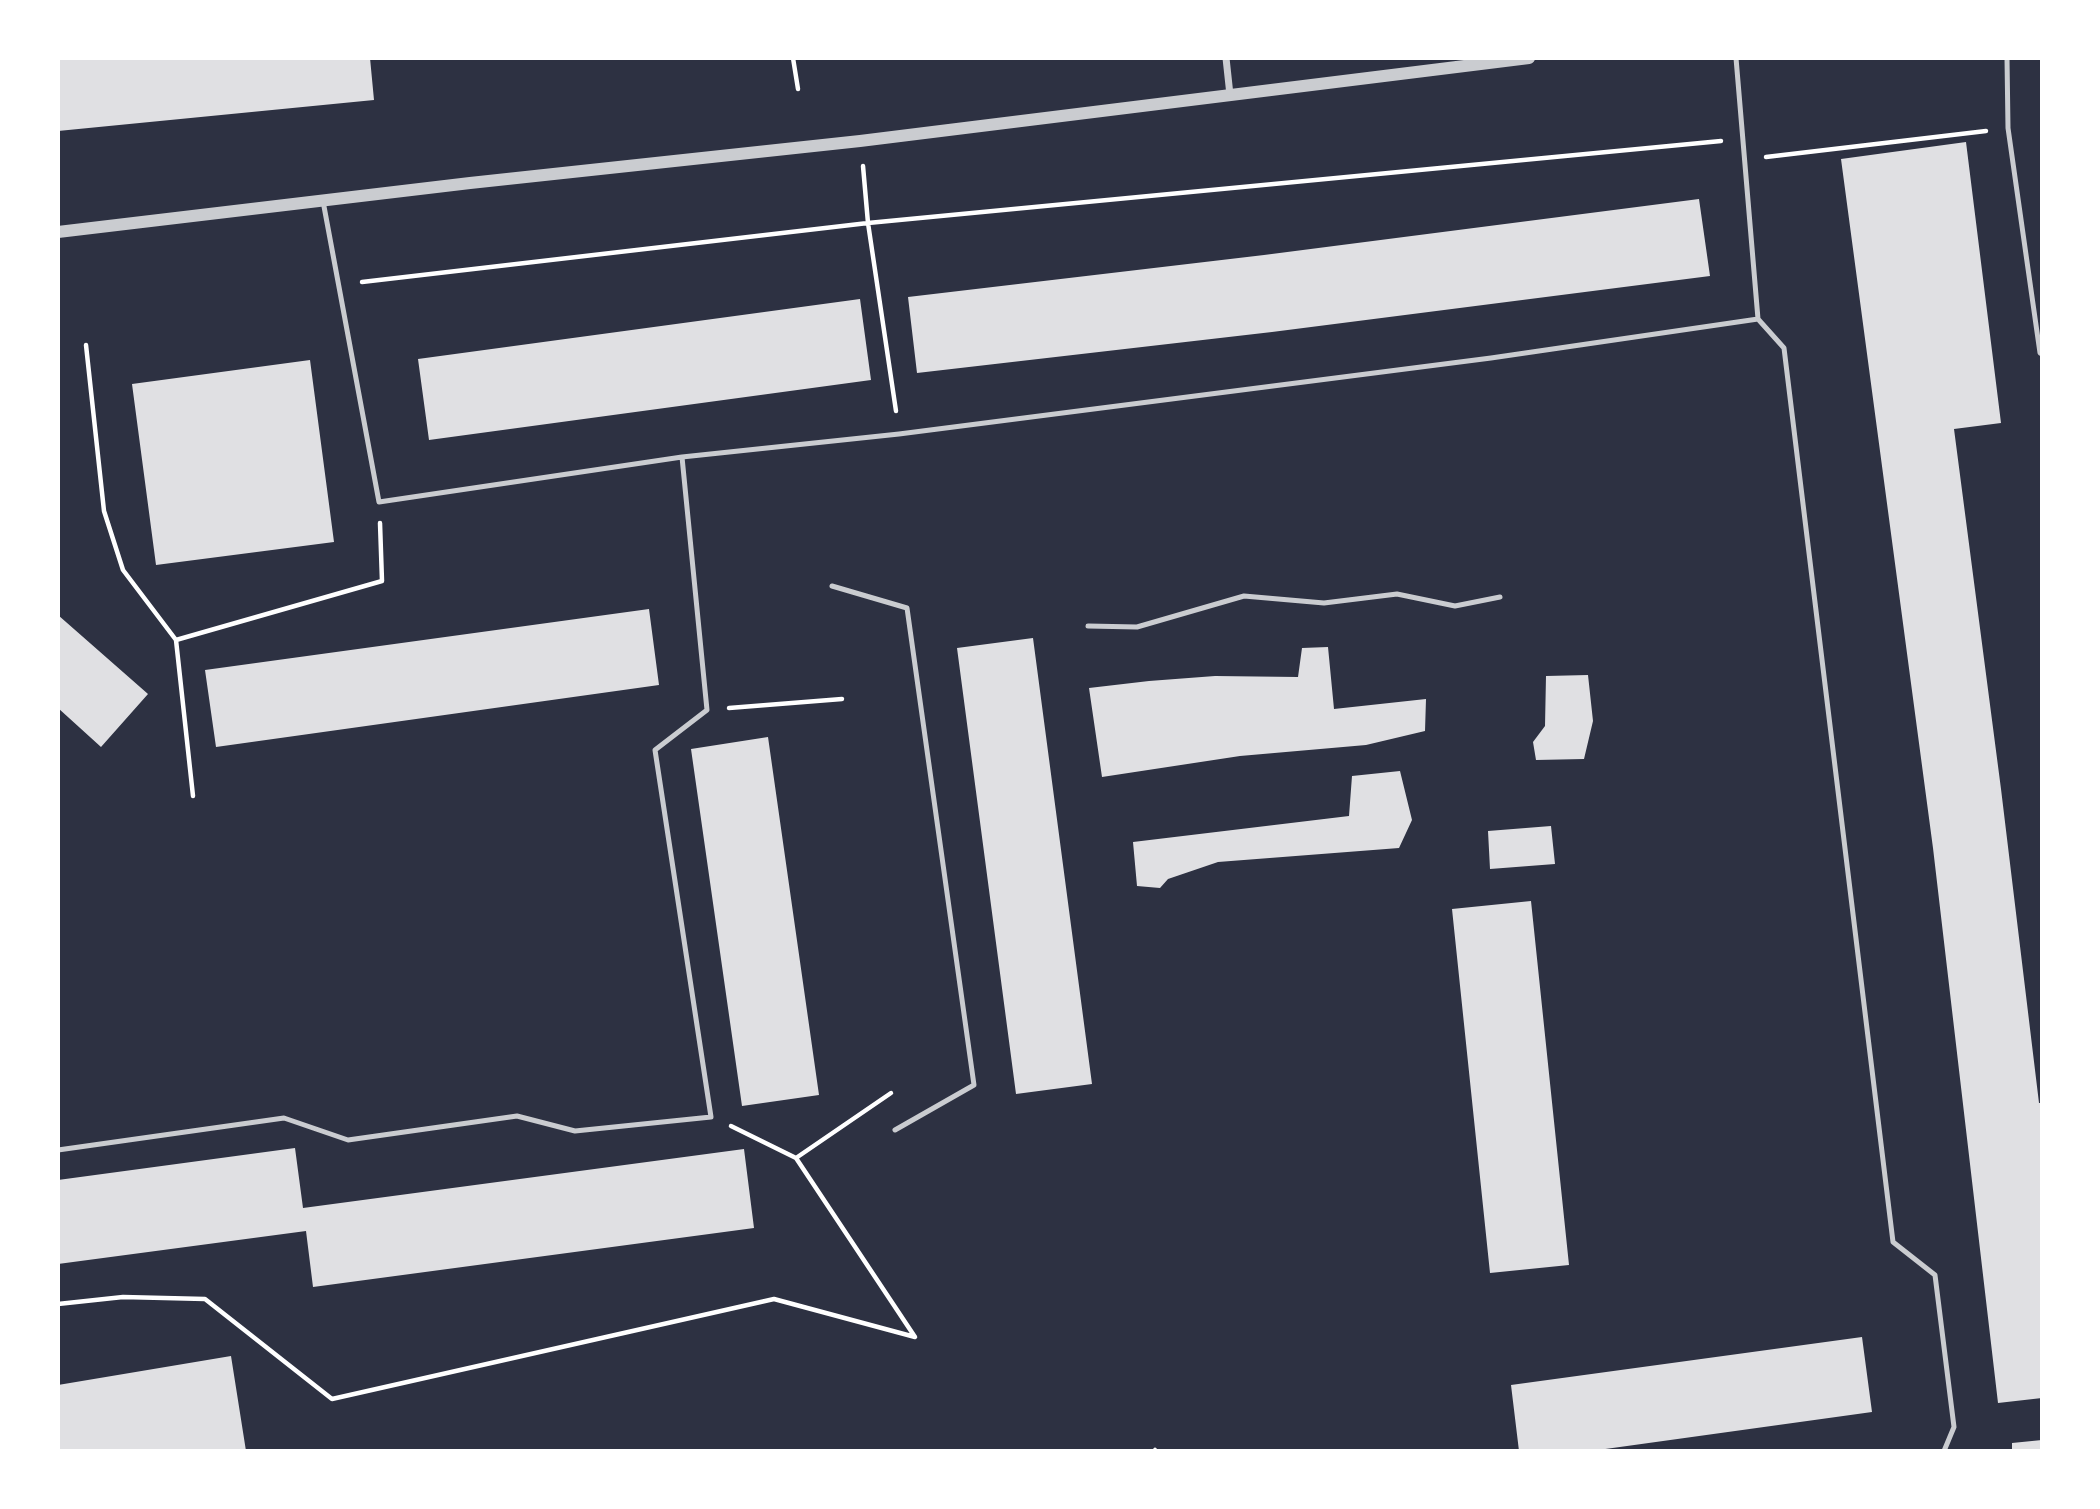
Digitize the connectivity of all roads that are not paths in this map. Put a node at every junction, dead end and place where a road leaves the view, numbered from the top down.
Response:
1 (1226, 58) edge
2 (1529, 58) edge
3 (1736, 58) edge
4 (2007, 58) edge
5 (1230, 95) junction
6 (323, 201) junction
7 (58, 232) edge
8 (1758, 319) junction
9 (2042, 354) edge
10 (682, 457) junction
11 (832, 586) dead end
12 (1500, 597) dead end
13 (1088, 626) dead end
14 (895, 1130) dead end
15 (58, 1150) edge
16 (1944, 1451) edge

1 - 5 street
2 - 5 street
3 - 8 lane
4 - 9 lane
5 - 6 street
6 - 7 street
6 - 10 lane
8 - 10 lane
8 - 16 lane
10 - 15 lane
11 - 14 lane
12 - 13 lane

